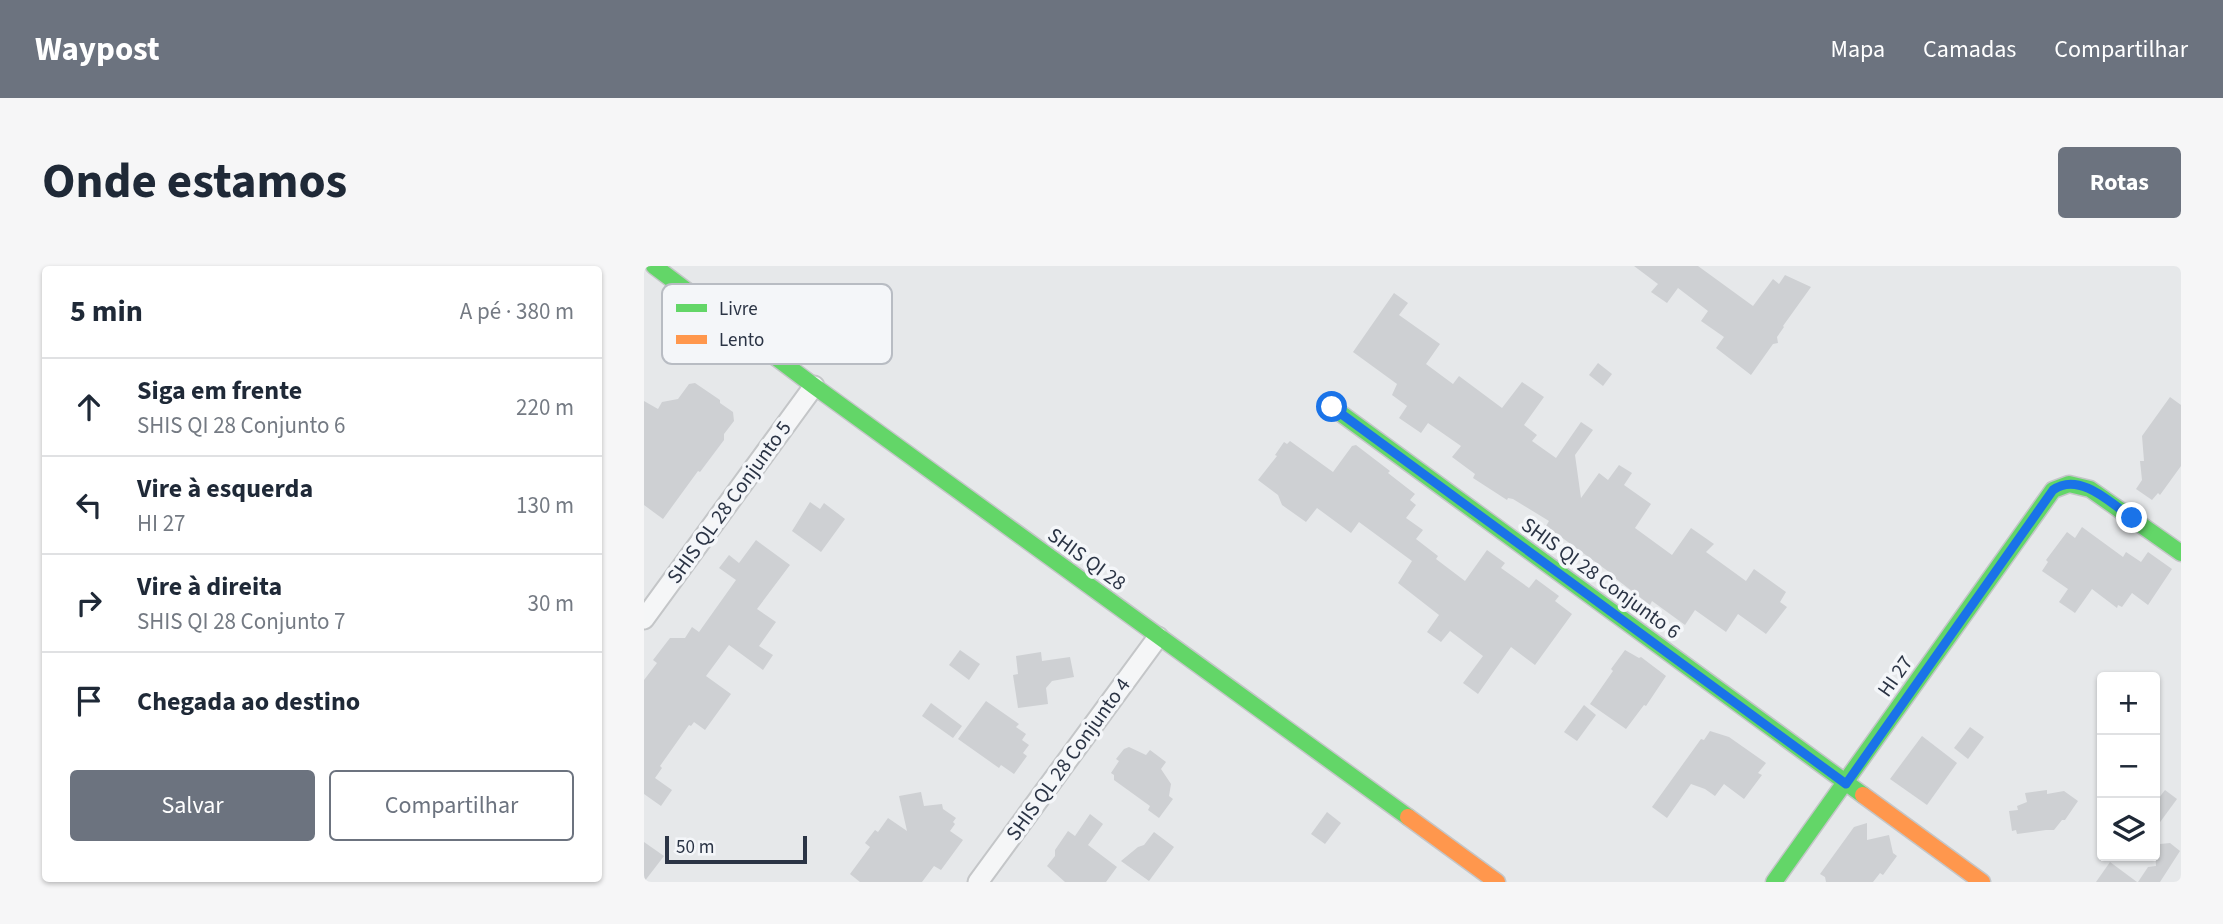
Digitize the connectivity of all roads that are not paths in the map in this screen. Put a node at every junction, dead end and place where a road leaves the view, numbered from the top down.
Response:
1 (654, 266) edge
2 (678, 284) edge
3 (785, 364) edge
4 (814, 386) junction
5 (1332, 407) dead end
6 (2181, 553) edge
7 (644, 619) edge
8 (1158, 637) junction
9 (1846, 784) junction
10 (978, 882) edge
11 (1497, 882) edge
12 (1774, 882) edge
13 (1982, 882) edge

1 - 2 street, SHIS QI 28
3 - 4 street, SHIS QI 28
4 - 7 street, SHIS QL 28 Conjunto 5
4 - 8 street, SHIS QI 28
5 - 9 street, SHIS QI 28 Conjunto 6
6 - 9 street, HI 27
8 - 10 street, SHIS QL 28 Conjunto 4
8 - 11 street, SHIS QI 28
9 - 12 street, HI 27
9 - 13 street, SHIS QI 28 Conjunto 6

